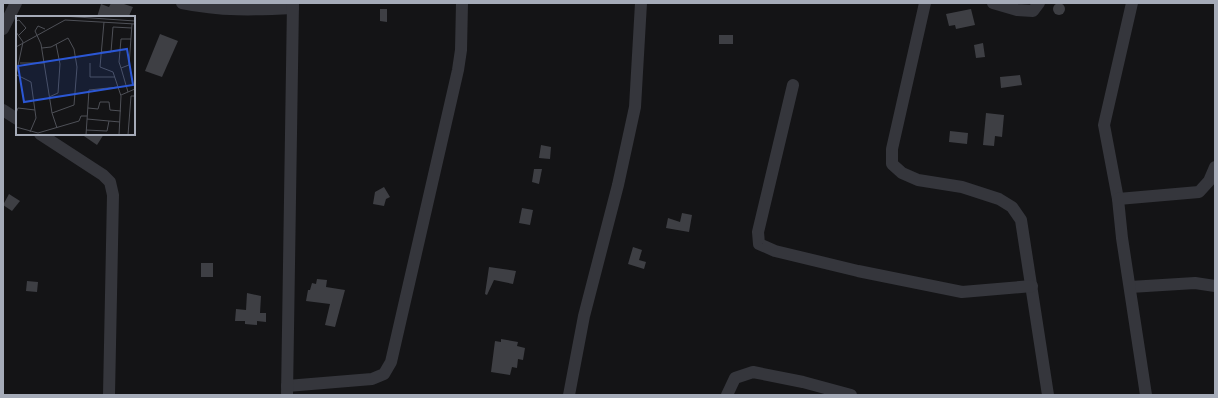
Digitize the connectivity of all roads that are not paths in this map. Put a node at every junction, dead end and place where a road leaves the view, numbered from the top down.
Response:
1 (16, 3) edge
2 (182, 3) edge
3 (462, 3) edge
4 (641, 3) edge
5 (925, 3) edge
6 (993, 3) edge
7 (1039, 3) edge
8 (1132, 3) edge
9 (293, 5) edge
10 (3, 29) edge
11 (793, 86) dead end
12 (3, 110) edge
13 (16, 118) edge
14 (42, 135) edge
15 (1215, 167) edge
16 (1118, 198) junction
17 (1032, 286) junction
18 (1215, 286) edge
19 (1130, 287) junction
20 (287, 390) edge
21 (110, 395) edge
22 (569, 395) edge
23 (727, 395) edge
24 (851, 395) edge
25 (1048, 395) edge
26 (1146, 395) edge

1 - 10 street
2 - 9 street
3 - 20 street
4 - 22 street
5 - 17 street
6 - 7 street
8 - 16 street
9 - 20 street
11 - 17 street
12 - 13 street
14 - 21 street
15 - 16 street
16 - 19 street
17 - 25 street
18 - 19 street
19 - 26 street
23 - 24 street

